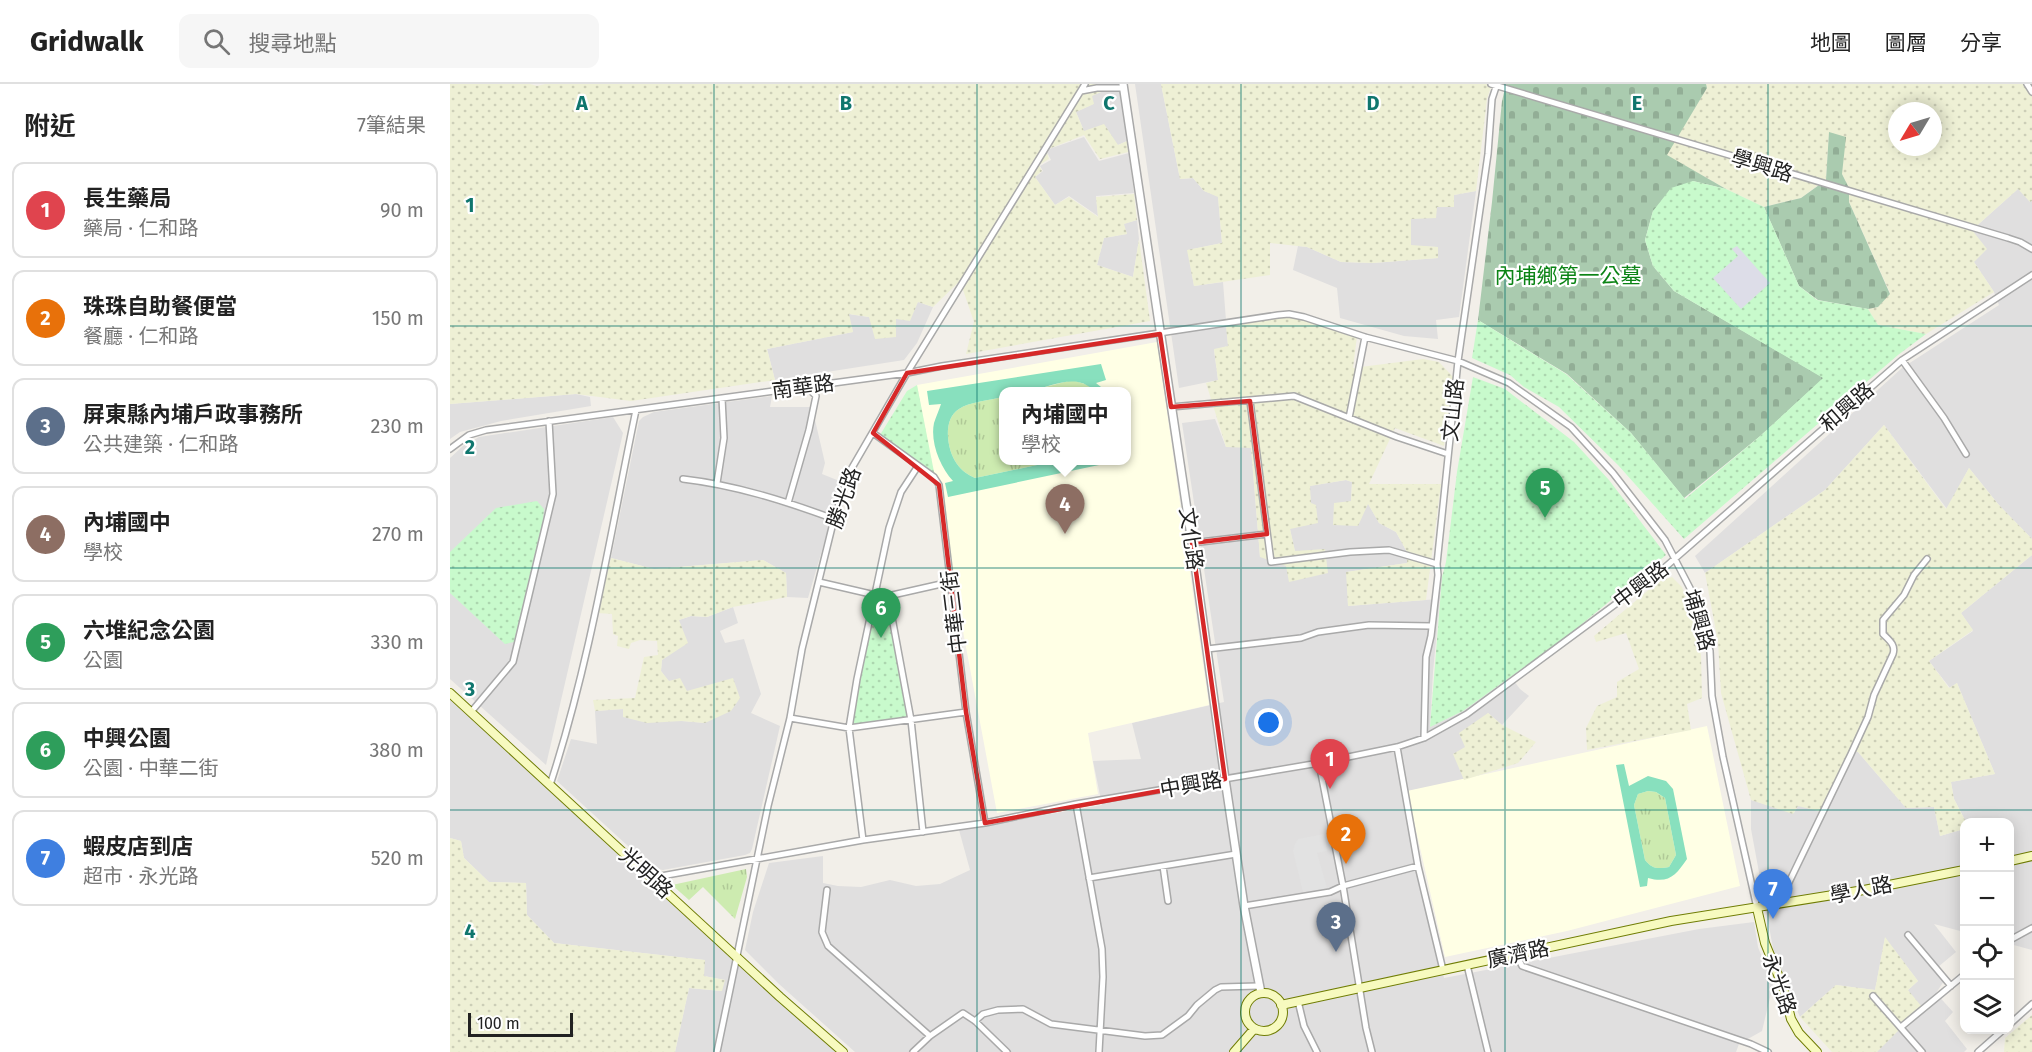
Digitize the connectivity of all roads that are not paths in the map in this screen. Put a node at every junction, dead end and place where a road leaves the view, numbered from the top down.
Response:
1 (1085, 84) edge
2 (2027, 84) edge
3 (1495, 85) edge
4 (1123, 86) edge
5 (1081, 91) junction
6 (2032, 92) edge
7 (2032, 249) edge
8 (2032, 275) edge
9 (1160, 334) junction
10 (1365, 337) junction
11 (1902, 360) junction
12 (1458, 361) junction
13 (907, 373) junction
14 (806, 386) junction
15 (722, 398) junction
16 (1250, 401) junction
17 (1171, 408) junction
18 (636, 410) junction
19 (1349, 418) junction
20 (549, 421) junction
21 (873, 433) junction
22 (450, 448) edge
23 (1448, 454) junction
24 (1966, 454) dead end
25 (918, 466) junction
26 (683, 479) dead end
27 (717, 483) junction
28 (788, 502) junction
29 (834, 519) junction
30 (1267, 534) junction
31 (1192, 543) junction
32 (1676, 558) junction
33 (1927, 559) dead end
34 (1437, 564) junction
35 (819, 582) junction
36 (950, 582) junction
37 (875, 595) junction
38 (888, 596) junction
39 (1431, 626) junction
40 (1207, 649) junction
41 (450, 693) edge
42 (471, 712) junction
43 (966, 712) junction
44 (790, 718) junction
45 (911, 720) junction
46 (849, 728) junction
47 (1424, 738) junction
48 (1397, 747) junction
49 (1319, 763) junction
50 (1225, 779) junction
51 (550, 785) junction
52 (1076, 804) junction
53 (985, 823) junction
54 (923, 832) junction
55 (863, 840) junction
56 (1236, 854) junction
57 (2032, 856) edge
58 (758, 858) junction
59 (2014, 860) edge
60 (1163, 866) junction
61 (1418, 866) junction
62 (1960, 871) edge
63 (650, 878) junction
64 (1089, 878) junction
65 (1343, 886) junction
66 (827, 890) dead end
67 (1168, 901) dead end
68 (1779, 903) junction
69 (1244, 906) junction
70 (1756, 908) junction
71 (2032, 928) edge
72 (1908, 935) dead end
73 (2014, 938) edge
74 (1516, 954) junction
75 (737, 957) junction
76 (1467, 965) junction
77 (1443, 970) junction
78 (1960, 979) edge
79 (1951, 986) junction
80 (1358, 987) junction
81 (1259, 990) junction
82 (1873, 996) dead end
83 (1298, 1001) junction
84 (2032, 1004) edge
85 (1281, 1005) junction
86 (2014, 1020) edge
87 (975, 1021) junction
88 (1901, 1027) junction
89 (1254, 1029) junction
90 (1101, 1030) junction
91 (1998, 1034) edge
92 (930, 1036) junction
93 (717, 1052) edge
94 (843, 1052) edge
95 (913, 1052) edge
96 (1007, 1052) edge
97 (1099, 1052) edge
98 (1234, 1052) edge
99 (1317, 1052) edge
100 (1372, 1052) edge
101 (1488, 1052) edge
102 (1768, 1052) edge
103 (1817, 1052) edge
104 (1922, 1052) edge
105 (1978, 1052) edge

1 - 5 street, 勝光路
2 - 6 street
3 - 7 street, 學興路
3 - 12 street, 文山路
4 - 5 street
4 - 9 street, 文化路
5 - 13 street, 勝光路
8 - 11 street, 和興路
9 - 10 street, 南華路
9 - 13 street, 南華路
9 - 17 street, 文化路
10 - 12 street, 埔興路
10 - 19 street
11 - 24 street
11 - 32 street, 和興路
12 - 23 street, 文山路
12 - 32 street, 埔興路
13 - 14 street, 南華路
13 - 21 street, 勝光路
14 - 15 street, 南華路
14 - 28 street
15 - 18 street, 南華路
15 - 27 street
16 - 17 street
16 - 19 street
16 - 30 street
17 - 31 street, 文化路
18 - 20 street, 南華路
18 - 51 street
19 - 23 street
20 - 22 street, 南華路
20 - 42 street
21 - 25 street, 中華三街
21 - 29 street, 勝光路
23 - 34 street, 文山路
25 - 36 street, 中華三街
25 - 37 street
26 - 27 street
27 - 28 street
28 - 29 street
29 - 35 street, 勝光路
30 - 31 street
30 - 34 street
31 - 40 street, 文化路
32 - 47 street, 中興路
32 - 70 street, 埔興路
33 - 68 street
34 - 39 street, 文山路
35 - 37 street
35 - 44 street, 勝光路
36 - 38 street
36 - 43 street, 中華三街
37 - 38 street
37 - 46 street
38 - 45 street
39 - 40 street
39 - 47 street, 文山路
40 - 50 street, 文化路
41 - 42 main road, 光明路
42 - 51 main road, 光明路
43 - 45 street
43 - 53 street, 中華三街
44 - 46 street
44 - 58 street, 勝光路
45 - 46 street
45 - 54 street
46 - 55 street
47 - 48 street, 中興路
48 - 49 street, 中興路
48 - 61 street
49 - 50 street, 中興路
49 - 65 street
50 - 52 street, 中興路
50 - 56 street, 文化路
51 - 63 main road, 光明路
52 - 53 street, 中興路
52 - 64 street
53 - 54 street, 中興路
54 - 55 street, 中興路
55 - 58 street, 中興路
56 - 60 street
56 - 69 street, 文化路
57 - 59 main road
58 - 63 street, 中興路
58 - 75 street, 勝光路
60 - 64 street
60 - 67 street
61 - 65 street
61 - 77 street
62 - 68 main road, 學人路
63 - 75 main road, 光明路
64 - 90 street
65 - 69 street
65 - 80 street
66 - 92 street
68 - 70 main road, 學人路
69 - 81 street, 文化路
70 - 74 main road, 廣濟路
70 - 103 main road, 永光路
71 - 73 street
72 - 79 street
74 - 76 main road, 廣濟路
74 - 102 street
75 - 93 street, 勝光路
75 - 94 main road, 光明路
76 - 77 main road, 廣濟路
76 - 101 street
77 - 80 main road, 廣濟路
78 - 79 street
79 - 88 street
80 - 83 main road, 廣濟路
80 - 100 street
81 - 85 main road
81 - 89 main road
81 - 90 street
82 - 88 street
83 - 85 main road, 廣濟路
83 - 99 street
84 - 86 street
85 - 89 main road
87 - 90 street
87 - 92 street
87 - 96 street
88 - 104 street
89 - 98 main road
90 - 97 street
91 - 105 street
92 - 95 street

